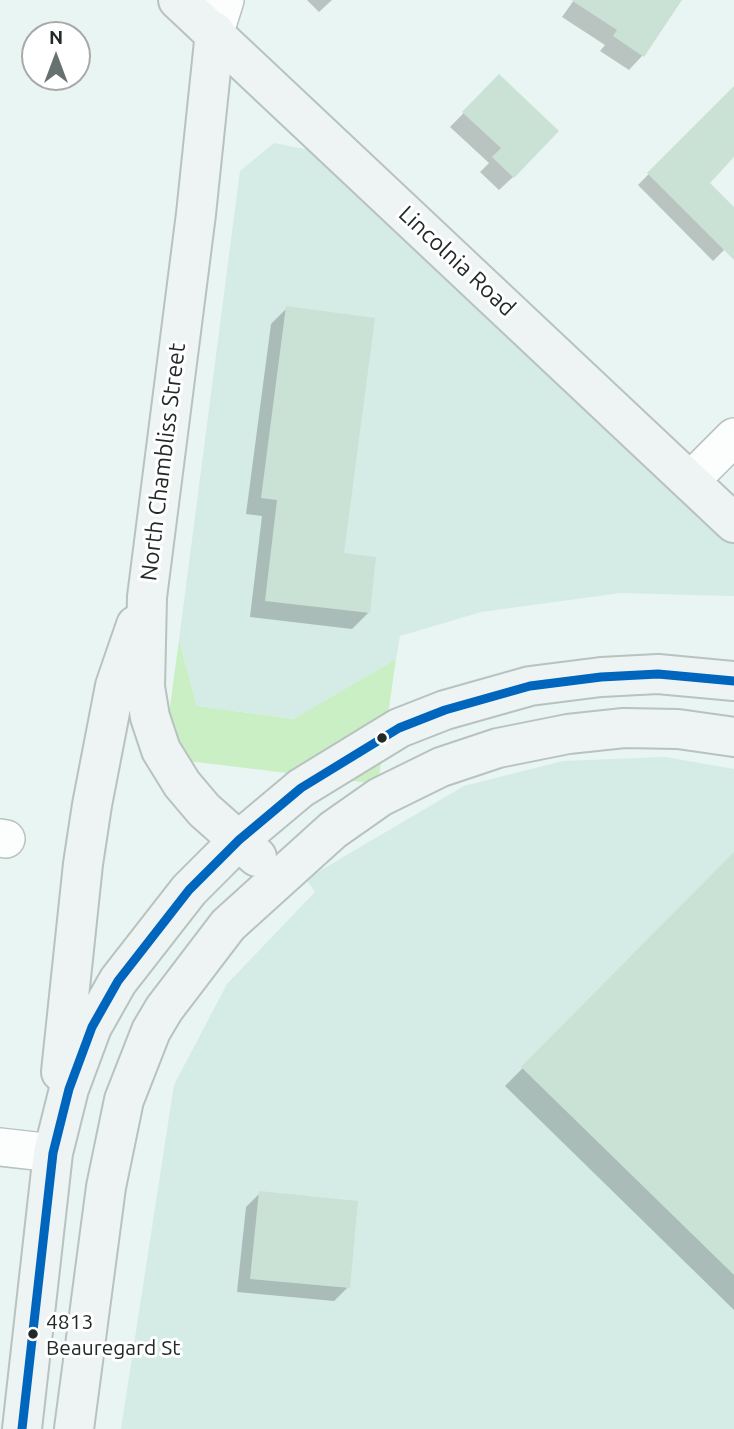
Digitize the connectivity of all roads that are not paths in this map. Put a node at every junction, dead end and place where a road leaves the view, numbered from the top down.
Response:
1 (178, 0) edge
2 (220, 16) edge
3 (734, 437) edge
4 (690, 481) junction
5 (734, 523) edge
6 (147, 597) junction
7 (734, 681) edge
8 (734, 737) edge
9 (239, 840) junction
10 (279, 877) junction
11 (0, 1147) edge
12 (54, 1153) junction
13 (22, 1429) edge
14 (74, 1429) edge

1 - 2 main road, Lincolnia Road
2 - 4 main road, Lincolnia Road
2 - 6 main road, North Chambliss Street
3 - 4 street
4 - 5 main road, Lincolnia Road
6 - 9 main road, North Chambliss Street
6 - 12 main road
7 - 9 main road
8 - 10 main road
9 - 10 main road, North Chambliss Street
9 - 12 main road
10 - 14 main road
11 - 12 street
12 - 13 main road

